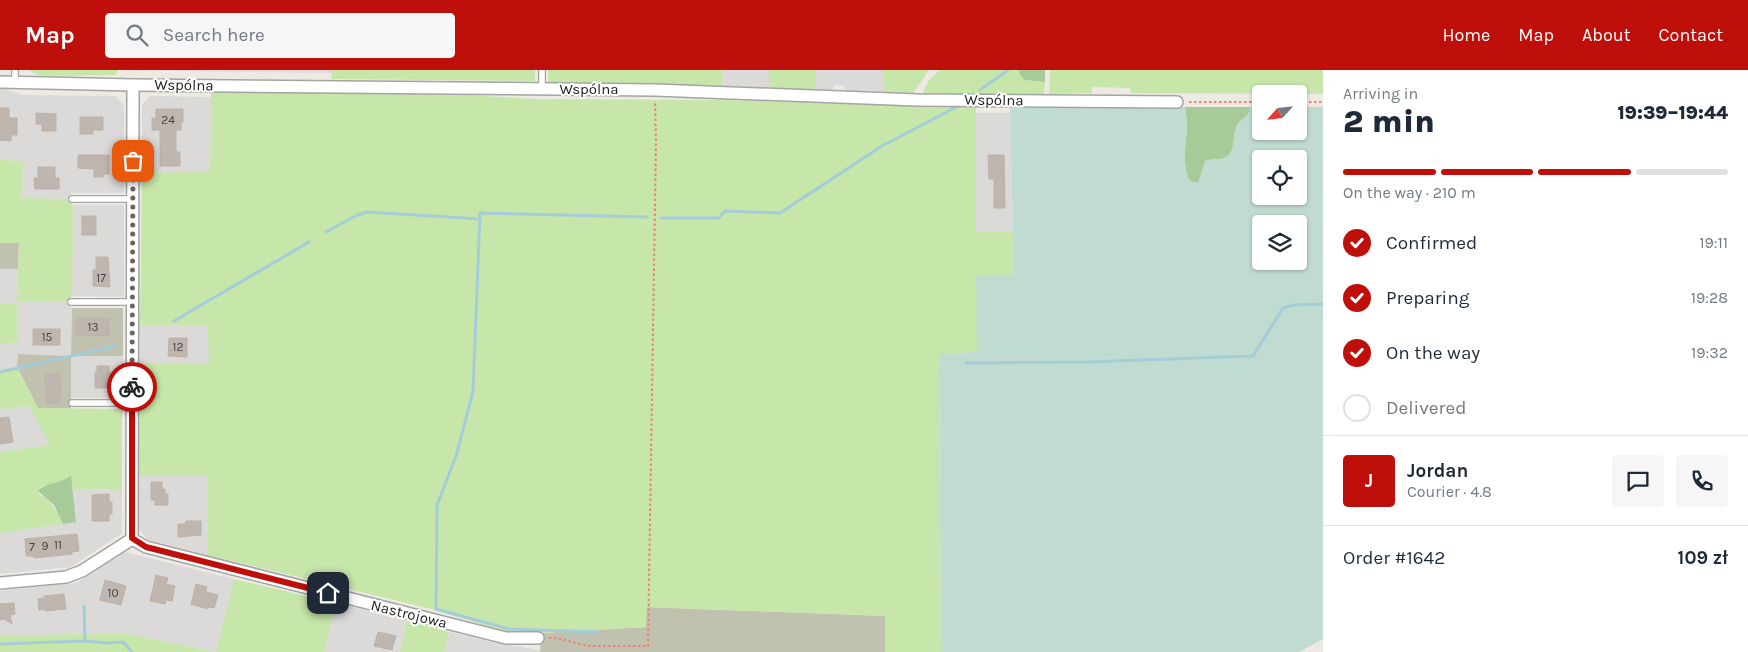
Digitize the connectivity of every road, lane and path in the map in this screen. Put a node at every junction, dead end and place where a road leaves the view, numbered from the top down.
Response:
1 (15, 70) edge
2 (542, 70) edge
3 (0, 82) edge
4 (15, 82) junction
5 (133, 85) junction
6 (542, 89) junction
7 (655, 90) junction
8 (1177, 102) joint
9 (1252, 102) edge
10 (1308, 102) edge
11 (1323, 102) edge
12 (72, 199) dead end
13 (133, 199) junction
14 (71, 302) dead end
15 (132, 302) junction
16 (72, 403) dead end
17 (132, 403) junction
18 (132, 538) junction
19 (0, 583) edge
20 (538, 638) joint

1 - 4 lane
2 - 6 lane
3 - 4 street, Wspólna
4 - 5 street, Wspólna
5 - 6 street, Wspólna
5 - 13 street
6 - 7 street, Wspólna
7 - 8 street, Wspólna
7 - 20 path
8 - 9 path
10 - 11 path
12 - 13 lane
13 - 15 street
14 - 15 lane
15 - 17 street
16 - 17 lane
17 - 18 street
18 - 19 street
18 - 20 street, Nastrojowa

